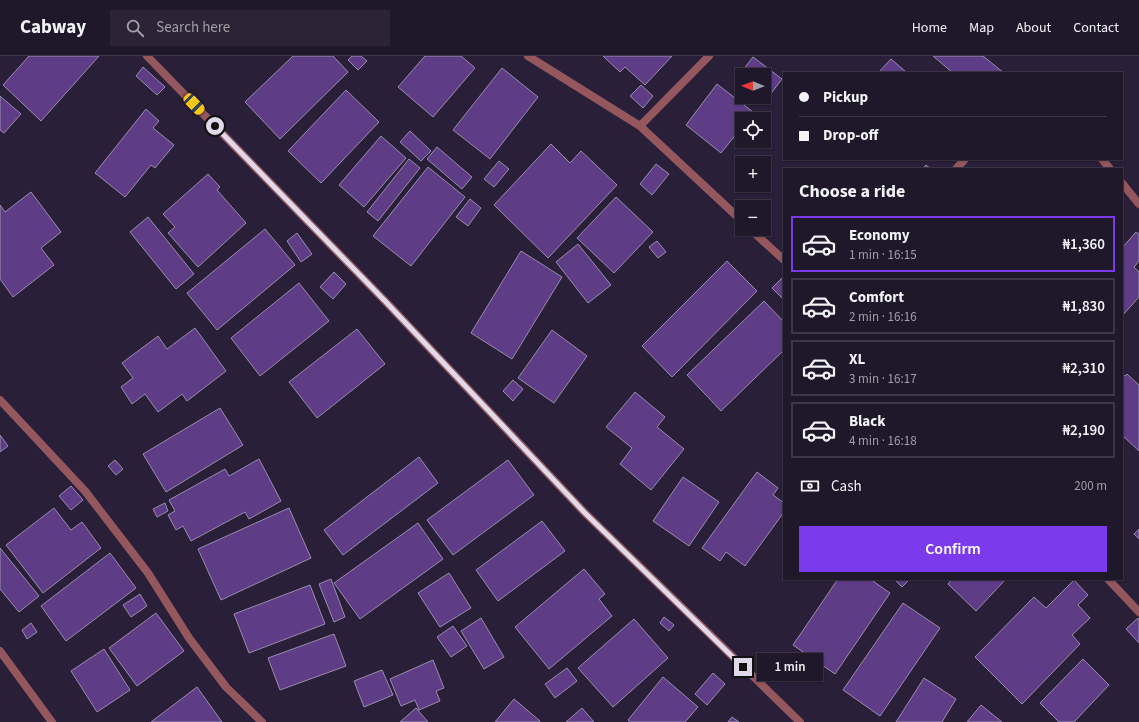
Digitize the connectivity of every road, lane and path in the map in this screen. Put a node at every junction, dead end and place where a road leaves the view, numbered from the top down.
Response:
1 (147, 56) edge
2 (528, 56) edge
3 (709, 56) edge
4 (640, 126) junction
5 (964, 160) edge
6 (1103, 160) edge
7 (957, 168) edge
8 (1109, 168) edge
9 (1123, 184) edge
10 (1139, 204) edge
11 (735, 214) edge
12 (758, 236) edge
13 (783, 259) edge
14 (0, 400) edge
15 (1109, 580) edge
16 (1139, 612) edge
17 (0, 650) edge
18 (52, 722) edge
19 (262, 722) edge
20 (800, 722) edge

1 - 20 street
2 - 4 street
3 - 4 street
4 - 11 street
5 - 7 street
6 - 8 street
9 - 10 street
12 - 13 street
14 - 19 street
15 - 16 street
17 - 18 street

